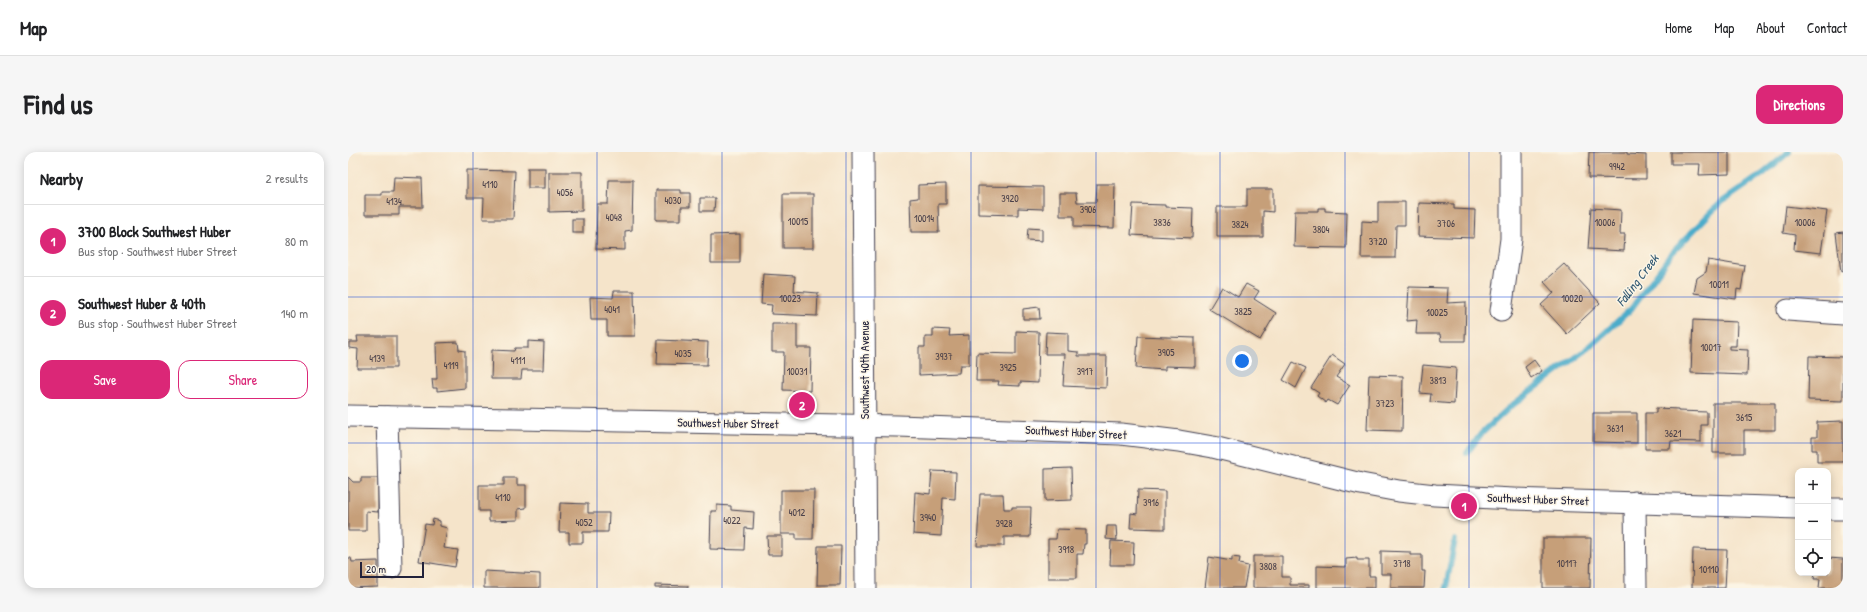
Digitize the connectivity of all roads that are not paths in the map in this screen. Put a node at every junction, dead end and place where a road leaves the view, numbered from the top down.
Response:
1 (863, 152) edge
2 (1511, 152) edge
3 (1788, 310) dead end
4 (1501, 311) dead end
5 (1843, 314) edge
6 (348, 416) edge
7 (387, 417) junction
8 (865, 426) junction
9 (1635, 502) junction
10 (1795, 508) edge
11 (1831, 509) edge
12 (1843, 509) edge
13 (391, 568) dead end
14 (866, 588) edge
15 (1636, 588) edge

1 - 8 street, Southwest 40th Avenue
2 - 4 street
3 - 5 street
6 - 7 street, Southwest Huber Street
7 - 8 street, Southwest Huber Street
7 - 13 street
8 - 9 street, Southwest Huber Street
8 - 14 street, Southwest 40th Avenue
9 - 10 street, Southwest Huber Street
9 - 15 street
11 - 12 street

